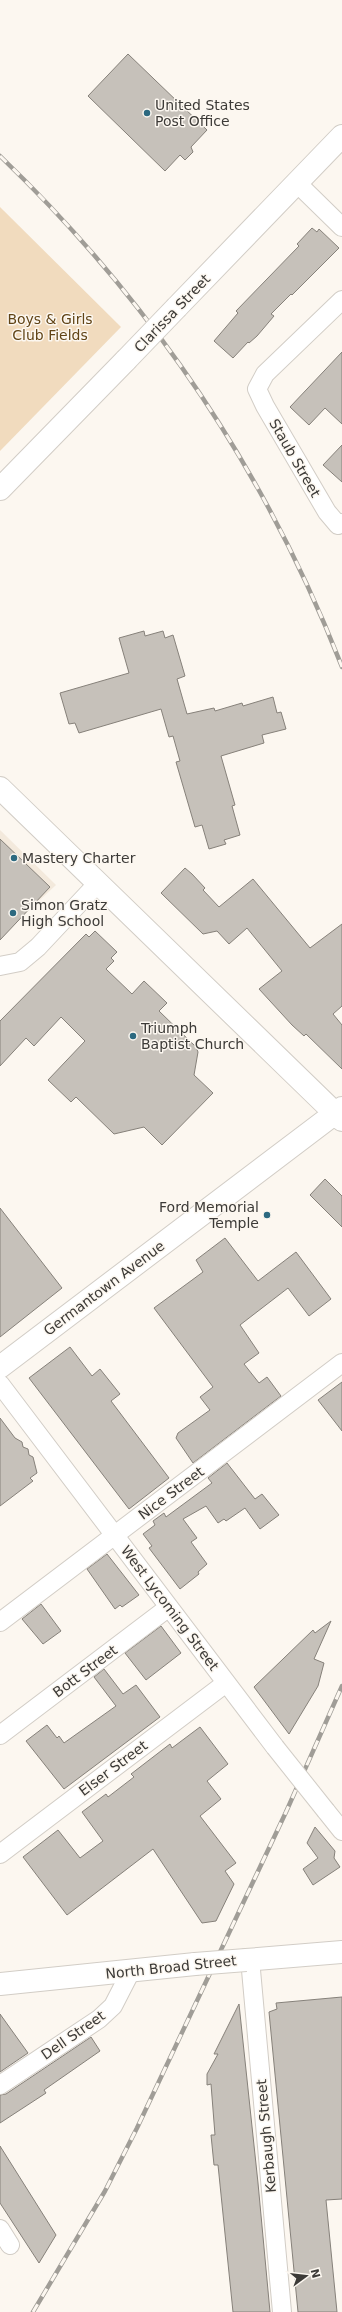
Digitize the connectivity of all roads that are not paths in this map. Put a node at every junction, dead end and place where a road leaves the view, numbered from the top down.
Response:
1 (342, 136) edge
2 (298, 184) junction
3 (342, 227) edge
4 (342, 300) edge
5 (0, 489) edge
6 (340, 524) edge
7 (0, 788) edge
8 (98, 884) junction
9 (0, 966) edge
10 (340, 1113) edge
11 (342, 1363) edge
12 (0, 1367) edge
13 (0, 1384) edge
14 (115, 1535) junction
15 (169, 1607) junction
16 (0, 1622) edge
17 (226, 1683) junction
18 (0, 1735) edge
19 (342, 1831) edge
20 (0, 1854) edge
21 (342, 1952) edge
22 (248, 1959) junction
23 (131, 1971) junction
24 (0, 1984) edge
25 (0, 2085) edge
26 (0, 2229) edge
27 (10, 2245) dead end
28 (282, 2312) edge

1 - 2 main road, Clarissa Street
2 - 3 street
2 - 5 main road, Clarissa Street, bridge
4 - 6 street, Staub Street
7 - 8 main road
8 - 9 street
8 - 10 main road
10 - 12 main road, Germantown Avenue
11 - 14 street, Nice Street
13 - 14 street, West Lycoming Street
14 - 15 street, West Lycoming Street
14 - 16 street, Nice Street
15 - 17 street, West Lycoming Street
15 - 18 street, Bott Street
17 - 19 street, West Lycoming Street, bridge
17 - 20 street, Elser Street
21 - 22 main road, North Broad Street
22 - 23 main road, North Broad Street, bridge
22 - 28 street, Kerbaugh Street
23 - 24 main road, North Broad Street
23 - 25 street, Dell Street
26 - 27 street

